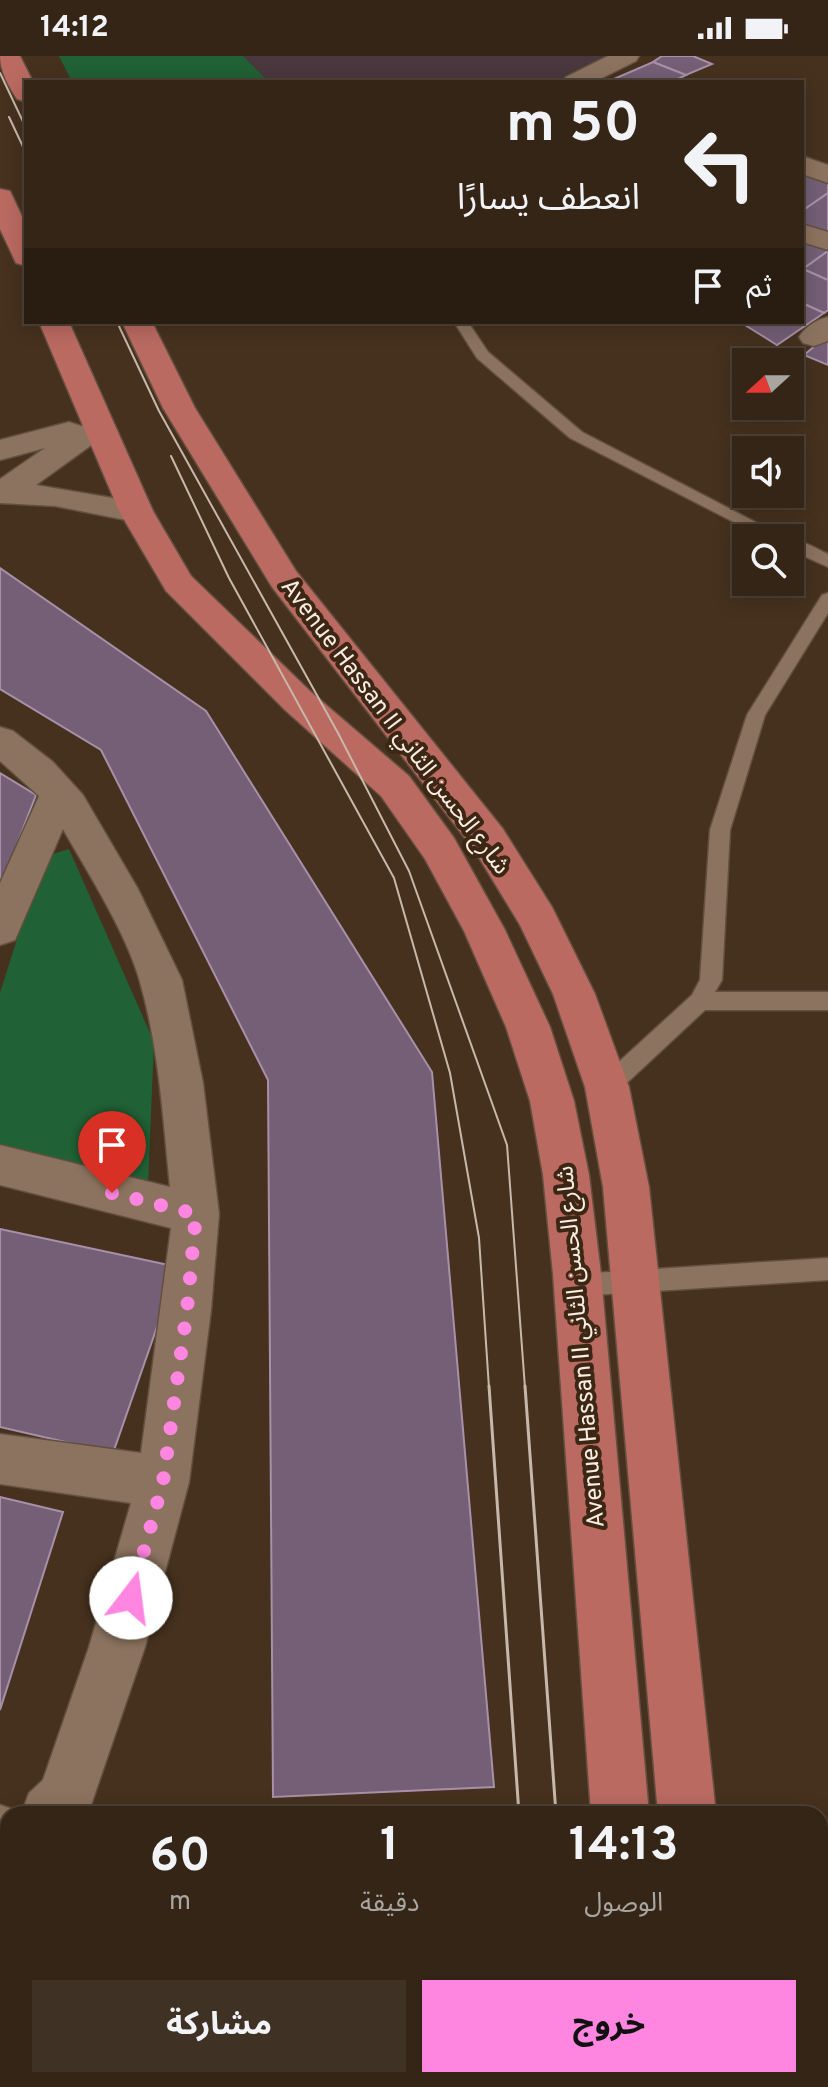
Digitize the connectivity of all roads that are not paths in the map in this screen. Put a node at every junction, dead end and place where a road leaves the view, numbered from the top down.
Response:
1 (8, 56) edge
2 (627, 56) edge
3 (579, 80) edge
4 (24, 90) edge
5 (804, 165) edge
6 (828, 175) edge
7 (0, 197) edge
8 (804, 233) edge
9 (828, 242) edge
10 (24, 252) edge
11 (55, 324) edge
12 (138, 324) edge
13 (462, 324) edge
14 (99, 426) junction
15 (0, 450) edge
16 (1, 493) edge
17 (136, 511) junction
18 (751, 524) edge
19 (804, 550) edge
20 (828, 561) edge
21 (828, 599) edge
22 (0, 741) edge
23 (59, 794) junction
24 (0, 929) edge
25 (700, 1001) junction
26 (828, 1001) edge
27 (607, 1087) junction
28 (0, 1165) edge
29 (196, 1214) junction
30 (828, 1269) edge
31 (636, 1283) junction
32 (578, 1285) junction
33 (0, 1459) edge
34 (163, 1482) junction
35 (58, 1806) edge
36 (619, 1806) edge
37 (686, 1806) edge

1 - 4 highway
2 - 3 street
5 - 6 street
7 - 10 highway
8 - 9 street
11 - 14 highway, Avenue Hassan II شارع الحسن الثاني
12 - 27 highway, Avenue Hassan II شارع الحسن الثاني
13 - 18 lane
14 - 15 street
14 - 16 street
14 - 17 highway, Avenue Hassan II شارع الحسن الثاني
16 - 17 street
17 - 32 highway, Avenue Hassan II شارع الحسن الثاني
19 - 20 lane
21 - 25 lane
22 - 23 street
23 - 24 street
23 - 29 street
25 - 26 lane
25 - 27 lane
27 - 31 highway, Avenue Hassan II شارع الحسن الثاني
28 - 29 street
29 - 34 street
30 - 31 lane
31 - 32 lane
31 - 37 highway, Avenue Hassan II شارع الحسن الثاني
32 - 36 highway, Avenue Hassan II شارع الحسن الثاني
33 - 34 street
34 - 35 street

